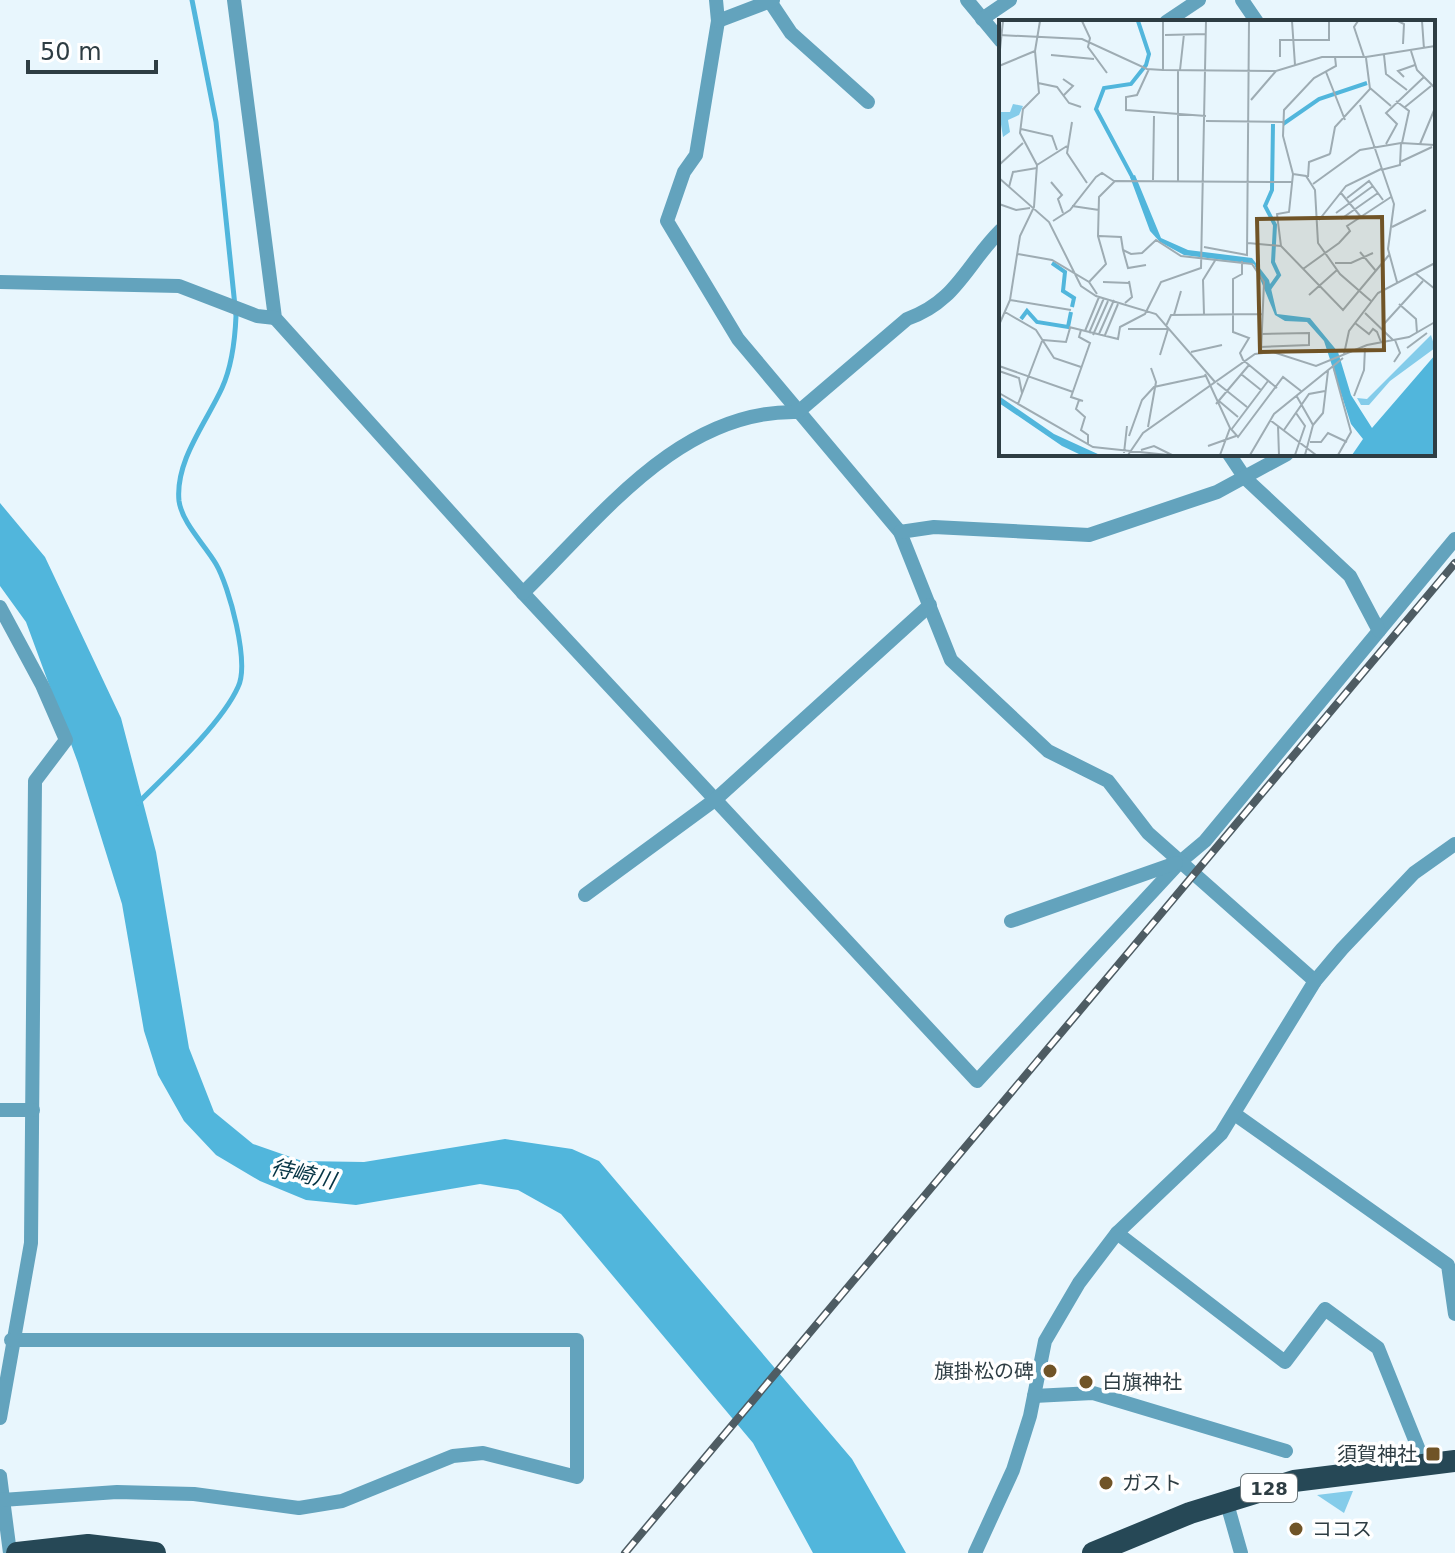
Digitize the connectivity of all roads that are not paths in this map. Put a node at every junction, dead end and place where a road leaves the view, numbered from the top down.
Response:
1 (234, 0) edge
2 (716, 0) edge
3 (967, 0) edge
4 (1010, 0) edge
5 (1199, 0) edge
6 (1242, 0) edge
7 (772, 1) edge
8 (982, 19) junction
9 (1169, 20) edge
10 (1256, 20) edge
11 (718, 21) junction
12 (999, 39) edge
13 (868, 102) dead end
14 (999, 232) edge
15 (0, 282) edge
16 (275, 318) junction
17 (798, 412) junction
18 (1230, 456) edge
19 (1284, 456) edge
20 (1245, 478) junction
21 (900, 532) junction
22 (1455, 539) edge
23 (523, 593) junction
24 (930, 605) junction
25 (0, 607) edge
26 (1379, 631) junction
27 (716, 799) junction
28 (1455, 844) edge
29 (1180, 862) junction
30 (585, 895) dead end
31 (1011, 921) dead end
32 (1315, 981) junction
33 (0, 1110) edge
34 (33, 1110) junction
35 (1236, 1115) junction
36 (1117, 1233) junction
37 (1452, 1262) edge
38 (1455, 1314) edge
39 (11, 1340) junction
40 (1034, 1396) junction
41 (0, 1418) edge
42 (1286, 1451) dead end
43 (1455, 1461) edge
44 (1425, 1465) junction
45 (0, 1476) edge
46 (2, 1500) edge
47 (1226, 1500) junction
48 (10, 1553) edge
49 (17, 1553) edge
50 (155, 1553) edge
51 (975, 1553) edge
52 (1093, 1553) edge
53 (1241, 1553) edge

1 - 16 street
2 - 11 street
3 - 8 street
4 - 8 street
5 - 9 street
6 - 10 street
7 - 11 street
7 - 13 street
8 - 12 street
11 - 17 street
14 - 17 street
15 - 16 street
16 - 23 street
17 - 21 street
17 - 23 street
18 - 20 street
19 - 20 street
20 - 21 street
20 - 26 street
21 - 24 street
22 - 26 street
23 - 27 street
24 - 27 street
24 - 29 street
25 - 34 street
26 - 29 street
27 - 29 street
27 - 30 street
28 - 32 street
29 - 31 street
29 - 32 street
32 - 35 street
33 - 34 street
34 - 39 street
35 - 36 street
35 - 37 street
36 - 40 street
36 - 44 street
37 - 38 street
39 - 41 street
39 - 46 street
40 - 42 street
40 - 51 street
43 - 44 highway, 128
44 - 47 highway, 128
45 - 46 street
46 - 48 street
47 - 52 highway, 128
47 - 53 street
49 - 50 highway

